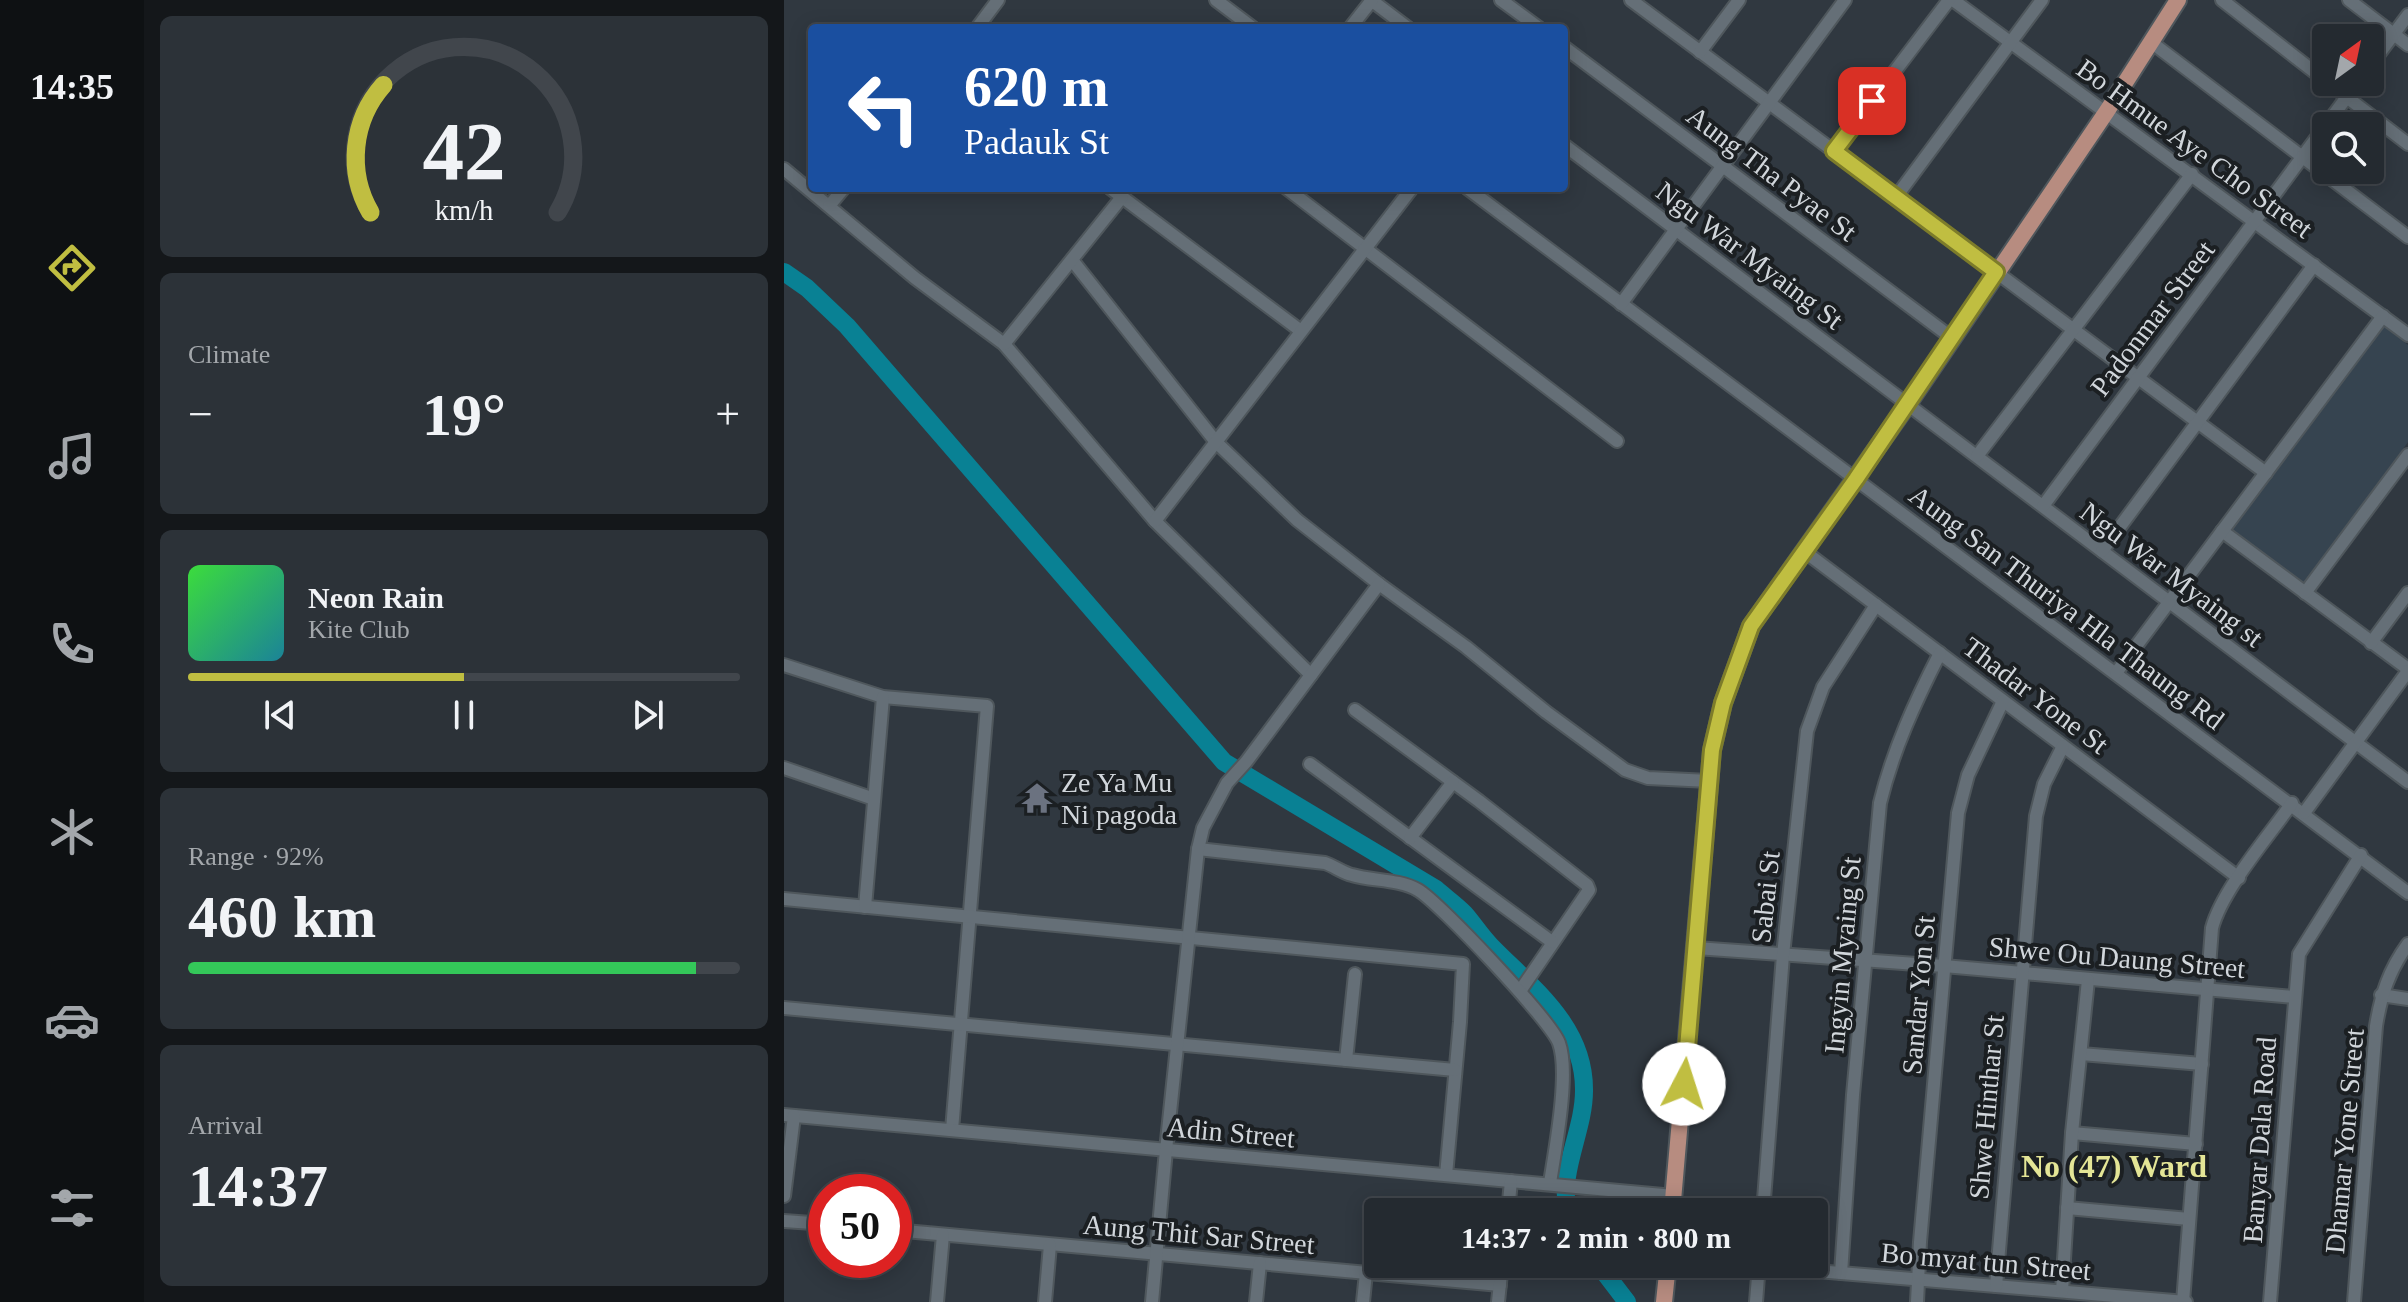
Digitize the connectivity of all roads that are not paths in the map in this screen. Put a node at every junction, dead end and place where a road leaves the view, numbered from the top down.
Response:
1 (998, 0) edge
2 (1216, 0) edge
3 (1372, 0) edge
4 (1501, 0) edge
5 (1739, 0) edge
6 (1845, 0) edge
7 (1951, 0) edge
8 (2042, 0) edge
9 (2178, 0) edge
10 (2222, 0) edge
11 (2349, 0) edge
12 (1639, 2) edge
13 (2408, 15) edge
14 (980, 24) edge
15 (1248, 24) edge
16 (1353, 24) edge
17 (1403, 24) edge
18 (1534, 24) edge
19 (2394, 34) junction
20 (2151, 42) junction
21 (2010, 44) junction
22 (2408, 45) edge
23 (2384, 47) edge
24 (1568, 50) edge
25 (1700, 52) junction
26 (2312, 71) edge
27 (2347, 97) joint
28 (1769, 103) junction
29 (2107, 111) junction
30 (2408, 144) edge
31 (1568, 148) edge
32 (1834, 151) junction
33 (2302, 157) junction
34 (1723, 166) junction
35 (784, 169) edge
36 (2192, 174) junction
37 (808, 189) edge
38 (812, 192) edge
39 (841, 192) edge
40 (1115, 192) edge
41 (1291, 192) edge
42 (1409, 192) edge
43 (1472, 192) edge
44 (1122, 197) junction
45 (1896, 197) junction
46 (829, 206) junction
47 (2255, 220) junction
48 (1676, 230) junction
49 (2408, 237) edge
50 (1364, 250) junction
51 (1072, 260) junction
52 (2314, 265) junction
53 (1996, 272) junction
54 (1621, 304) junction
55 (2383, 316) junction
56 (2073, 329) junction
57 (1301, 331) junction
58 (2408, 335) edge
59 (1952, 338) junction
60 (1004, 344) junction
61 (2138, 378) junction
62 (1908, 404) junction
63 (2198, 422) junction
64 (1617, 441) dead end
65 (1216, 442) junction
66 (2408, 455) edge
67 (1977, 456) junction
68 (2266, 473) junction
69 (1856, 479) junction
70 (2043, 506) junction
71 (1155, 521) junction
72 (2222, 531) junction
73 (1804, 551) junction
74 (2102, 551) junction
75 (1379, 584) junction
76 (2305, 593) junction
77 (2408, 593) edge
78 (2169, 601) junction
79 (1876, 605) junction
80 (2371, 643) junction
81 (1940, 653) junction
82 (784, 665) edge
83 (2408, 670) edge
84 (2116, 673) junction
85 (1311, 675) junction
86 (883, 697) junction
87 (2003, 701) junction
88 (1355, 710) dead end
89 (2355, 741) junction
90 (2063, 746) junction
91 (1310, 764) dead end
92 (784, 768) edge
93 (1709, 781) junction
94 (1453, 782) junction
95 (2408, 782) edge
96 (874, 799) junction
97 (2292, 803) junction
98 (2304, 813) junction
99 (1410, 838) junction
100 (1198, 849) junction
101 (2361, 855) junction
102 (2239, 878) junction
103 (2408, 893) edge
104 (784, 899) edge
105 (865, 907) junction
106 (970, 918) junction
107 (1188, 939) junction
108 (1552, 942) junction
109 (2408, 944) edge
110 (1696, 948) junction
111 (1783, 955) junction
112 (1865, 962) junction
113 (1944, 966) junction
114 (2021, 973) junction
115 (1355, 974) dead end
116 (2088, 980) junction
117 (1522, 987) junction
118 (2207, 990) junction
119 (2381, 995) junction
120 (2294, 997) junction
121 (2408, 999) edge
122 (784, 1008) edge
123 (960, 1024) junction
124 (1178, 1045) junction
125 (2081, 1054) junction
126 (1346, 1060) junction
127 (2202, 1064) junction
128 (1455, 1070) junction
129 (789, 1116) edge
130 (952, 1130) junction
131 (2072, 1133) junction
132 (2196, 1144) junction
133 (1166, 1150) junction
134 (1446, 1175) junction
135 (1511, 1181) junction
136 (1555, 1184) junction
137 (784, 1196) edge
138 (1509, 1198) edge
139 (1642, 1198) edge
140 (1674, 1198) edge
141 (1764, 1198) edge
142 (2067, 1208) junction
143 (2189, 1219) junction
144 (784, 1221) edge
145 (808, 1223) edge
146 (912, 1232) edge
147 (943, 1235) junction
148 (1050, 1245) junction
149 (1156, 1254) junction
150 (1260, 1263) junction
151 (1828, 1272) edge
152 (1364, 1273) edge
153 (1841, 1273) junction
154 (1365, 1278) edge
155 (1422, 1278) edge
156 (1501, 1278) edge
157 (1667, 1278) edge
158 (1758, 1278) edge
159 (1919, 1279) junction
160 (1500, 1285) junction
161 (1996, 1286) junction
162 (2062, 1291) junction
163 (937, 1302) edge
164 (1045, 1302) edge
165 (1152, 1302) edge
166 (1256, 1302) edge
167 (1363, 1302) edge
168 (1498, 1302) edge
169 (1664, 1302) edge
170 (1756, 1302) edge
171 (1917, 1302) edge
172 (2184, 1302) edge
173 (2270, 1302) edge
174 (2354, 1302) edge

1 - 14 street
2 - 15 street
3 - 16 street
3 - 17 street
4 - 18 street
5 - 25 street
6 - 28 street
7 - 21 street, Bo Hmue Aye Cho Street
7 - 32 street
8 - 21 street
9 - 20 main road
10 - 26 street
11 - 19 street
12 - 25 street
13 - 19 street
19 - 22 street
19 - 23 street
20 - 29 main road
20 - 33 street
21 - 29 street, Bo Hmue Aye Cho Street
21 - 45 street
24 - 34 street, Aung Tha Pyae St
25 - 28 street
27 - 30 street
27 - 33 street, Padonmar Street
28 - 32 street
28 - 34 street
29 - 36 street, Bo Hmue Aye Cho Street
29 - 53 main road
31 - 48 street, Ngu War Myaing St
32 - 45 street
33 - 47 street, Padonmar Street
33 - 49 street
34 - 48 street
34 - 59 street, Aung Tha Pyae St
35 - 37 street
36 - 47 street, Bo Hmue Aye Cho Street
36 - 56 street
38 - 46 street
39 - 46 street
40 - 44 street
41 - 50 street
42 - 50 street
43 - 54 street, Aung San Thuriya Hla Thaung Rd
44 - 51 street
44 - 57 street
45 - 53 street
46 - 60 street
47 - 52 street, Bo Hmue Aye Cho Street
47 - 61 street, Padonmar Street
48 - 54 street
48 - 62 street, Ngu War Myaing St
50 - 57 street
50 - 64 street
51 - 60 street
51 - 65 street
52 - 55 street, Bo Hmue Aye Cho Street
52 - 63 street
53 - 56 street
53 - 59 main road
54 - 69 street, Aung San Thuriya Hla Thaung Rd
55 - 58 street, Bo Hmue Aye Cho Street
55 - 68 street
56 - 61 street
56 - 67 street
57 - 65 street
59 - 62 main road
60 - 71 street
61 - 63 street
61 - 70 street, Padonmar Street
62 - 67 street, Ngu War Myaing st
62 - 69 main road
63 - 68 street
63 - 74 street
65 - 71 street
65 - 75 street
66 - 76 street
67 - 70 street, Ngu War Myaing st
68 - 72 street
69 - 73 main road
69 - 84 street, Aung San Thuriya Hla Thaung Rd
70 - 74 street, Ngu War Myaing st
71 - 85 street
72 - 76 street
72 - 78 street
73 - 79 street, Thadar Yone St
73 - 93 main road
74 - 78 street, Ngu War Myaing st
75 - 85 street
75 - 93 street
76 - 80 street
77 - 80 street
78 - 84 street
78 - 89 street, Ngu War Myaing st
79 - 81 street, Thadar Yone St
79 - 111 street, Sabai St
80 - 83 street
81 - 87 street, Thadar Yone St
81 - 112 street, Ingyin Myaing St
82 - 86 street
83 - 89 street
84 - 97 street, Aung San Thuriya Hla Thaung Rd
85 - 100 street
86 - 96 street
86 - 106 street
87 - 90 street, Thadar Yone St
87 - 113 street, Sandar Yon St
88 - 94 street
89 - 95 street, Ngu War Myaing st
89 - 98 street
90 - 102 street, Thadar Yone St
90 - 114 street, Shwe Hinthar St
91 - 99 street
92 - 96 street
93 - 110 main road
94 - 99 street
94 - 108 street
96 - 105 street
97 - 98 street, Aung San Thuriya Hla Thaung Rd
97 - 102 street
98 - 101 street, Aung San Thuriya Hla Thaung Rd
99 - 108 street
100 - 107 street
100 - 117 street
101 - 103 street, Aung San Thuriya Hla Thaung Rd
101 - 120 street, Banyar Dala Road
102 - 118 street
104 - 105 street
105 - 106 street
106 - 107 street
106 - 123 street
107 - 124 street
107 - 128 street
108 - 117 street
109 - 119 street, Dhamar Yone Street
110 - 111 street, Shwe Ou Daung Street
110 - 140 main road
111 - 112 street, Shwe Ou Daung Street
111 - 141 street, Sabai St
112 - 113 street, Shwe Ou Daung Street
112 - 153 street, Ingyin Myaing St
113 - 114 street, Shwe Ou Daung Street
113 - 159 street, Sandar Yon St
114 - 116 street, Shwe Ou Daung Street
114 - 161 street, Shwe Hinthar St
115 - 126 street
116 - 118 street, Shwe Ou Daung Street
116 - 125 street
117 - 136 street
118 - 120 street, Shwe Ou Daung Street
118 - 127 street
119 - 121 street
119 - 174 street, Dhamar Yone Street
120 - 173 street, Banyar Dala Road
122 - 123 street
123 - 124 street
123 - 130 street
124 - 126 street
124 - 133 street
125 - 127 street
125 - 131 street
126 - 128 street
127 - 132 street
128 - 134 street
129 - 130 street, Adin Street
129 - 137 street
130 - 133 street, Adin Street
131 - 132 street
131 - 142 street
132 - 143 street
133 - 134 street, Adin Street
133 - 149 street
134 - 135 street, Adin Street
135 - 136 street, Adin Street
135 - 138 street
136 - 139 street, Adin Street
142 - 143 street
142 - 162 street
143 - 172 street
144 - 145 street
146 - 147 street, Aung Thit Sar Street
147 - 148 street, Aung Thit Sar Street
147 - 163 street
148 - 149 street, Aung Thit Sar Street
148 - 164 street
149 - 150 street, Aung Thit Sar Street
149 - 165 street
150 - 152 street, Aung Thit Sar Street
150 - 166 street
151 - 153 street, Bo myat tun Street
153 - 159 street, Bo myat tun Street
154 - 167 street
155 - 160 street, Aung Thit Sar Street
156 - 160 street
157 - 169 main road
158 - 170 street
159 - 161 street, Bo myat tun Street
159 - 171 street, Sandar Yon St
160 - 168 street
161 - 162 street, Bo myat tun Street
162 - 172 street, Bo myat tun Street

